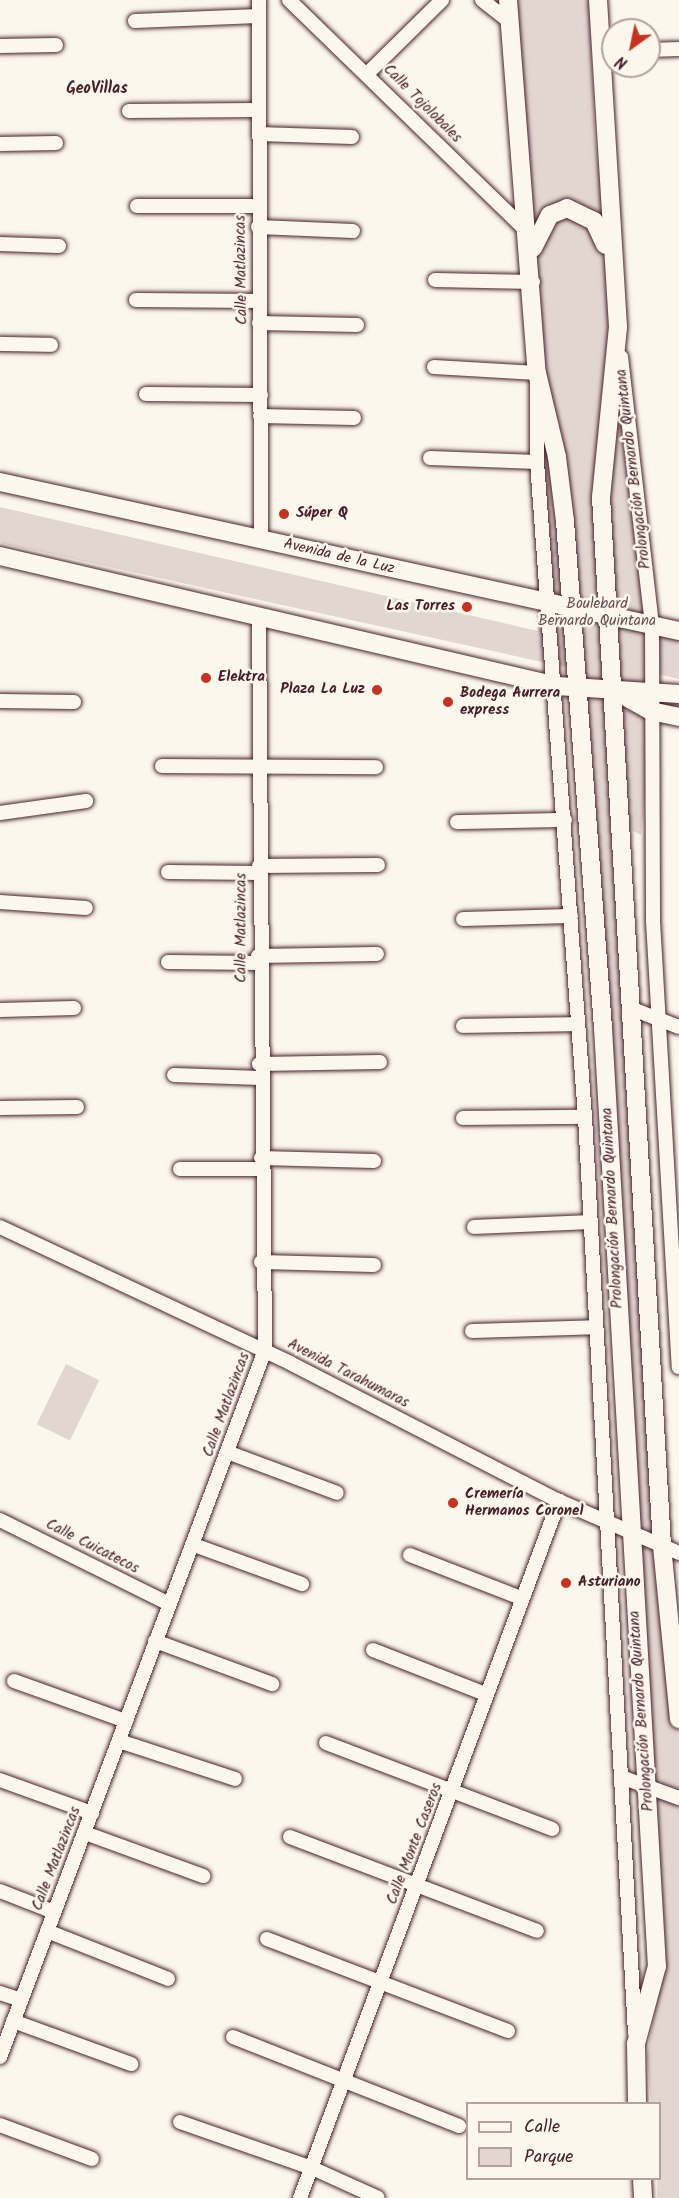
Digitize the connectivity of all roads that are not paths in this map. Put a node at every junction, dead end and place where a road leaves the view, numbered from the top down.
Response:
1 (259, 0) edge
2 (289, 0) edge
3 (442, 0) edge
4 (482, 0) edge
5 (508, 0) edge
6 (598, 0) edge
7 (304, 5) edge
8 (258, 16) junction
9 (601, 18) edge
10 (135, 21) dead end
11 (509, 21) junction
12 (56, 45) dead end
13 (0, 46) edge
14 (679, 49) edge
15 (661, 50) edge
16 (368, 74) junction
17 (607, 78) edge
18 (258, 110) junction
19 (129, 111) dead end
20 (259, 134) junction
21 (352, 137) dead end
22 (56, 143) dead end
23 (0, 144) edge
24 (137, 206) dead end
25 (258, 206) junction
26 (258, 227) junction
27 (353, 231) dead end
28 (530, 234) junction
29 (0, 244) edge
30 (59, 246) dead end
31 (532, 253) junction
32 (611, 266) junction
33 (435, 280) dead end
34 (532, 282) junction
35 (136, 300) dead end
36 (260, 301) junction
37 (259, 323) junction
38 (357, 325) dead end
39 (618, 327) junction
40 (0, 344) edge
41 (51, 345) dead end
42 (434, 366) dead end
43 (537, 373) junction
44 (146, 394) dead end
45 (261, 395) junction
46 (260, 416) junction
47 (354, 418) dead end
48 (430, 458) dead end
49 (537, 462) junction
50 (0, 482) edge
51 (261, 540) junction
52 (0, 556) edge
53 (550, 604) junction
54 (573, 609) junction
55 (259, 615) junction
56 (612, 616) junction
57 (652, 625) junction
58 (679, 631) edge
59 (557, 686) junction
60 (580, 687) junction
61 (651, 688) junction
62 (615, 692) junction
63 (679, 694) edge
64 (0, 701) edge
65 (74, 702) dead end
66 (651, 711) junction
67 (679, 717) edge
68 (162, 766) dead end
69 (376, 767) dead end
70 (256, 768) junction
71 (86, 801) dead end
72 (0, 813) edge
73 (565, 820) junction
74 (457, 822) dead end
75 (378, 865) dead end
76 (259, 870) junction
77 (168, 872) dead end
78 (0, 902) edge
79 (86, 908) dead end
80 (571, 916) junction
81 (463, 919) dead end
82 (377, 954) dead end
83 (258, 959) junction
84 (168, 962) dead end
85 (74, 1008) dead end
86 (0, 1010) edge
87 (635, 1010) junction
88 (658, 1018) junction
89 (578, 1024) junction
90 (463, 1026) dead end
91 (679, 1027) edge
92 (380, 1062) dead end
93 (259, 1071) junction
94 (174, 1076) dead end
95 (77, 1107) dead end
96 (0, 1108) edge
97 (585, 1117) junction
98 (462, 1118) dead end
99 (672, 1138) edge
100 (374, 1161) dead end
101 (260, 1163) junction
102 (180, 1169) dead end
103 (590, 1222) junction
104 (0, 1227) edge
105 (474, 1227) dead end
106 (261, 1262) junction
107 (374, 1265) dead end
108 (596, 1327) junction
109 (472, 1331) dead end
110 (265, 1350) junction
111 (679, 1366) edge
112 (227, 1452) junction
113 (337, 1493) dead end
114 (559, 1501) junction
115 (604, 1519) junction
116 (0, 1520) edge
117 (630, 1532) junction
118 (194, 1545) junction
119 (671, 1549) edge
120 (410, 1556) dead end
121 (302, 1584) dead end
122 (521, 1598) junction
123 (169, 1604) junction
124 (155, 1641) junction
125 (373, 1650) dead end
126 (14, 1681) dead end
127 (272, 1684) dead end
128 (485, 1694) junction
129 (679, 1719) edge
130 (126, 1721) junction
131 (118, 1741) junction
132 (326, 1743) dead end
133 (624, 1778) junction
134 (235, 1779) dead end
135 (0, 1780) edge
136 (648, 1786) junction
137 (452, 1795) junction
138 (679, 1798) edge
139 (92, 1813) junction
140 (552, 1829) dead end
141 (85, 1833) junction
142 (290, 1837) dead end
143 (203, 1876) dead end
144 (417, 1886) junction
145 (0, 1891) edge
146 (54, 1912) junction
147 (47, 1931) junction
148 (537, 1931) dead end
149 (267, 1940) dead end
150 (168, 1979) dead end
151 (380, 1985) junction
152 (0, 1993) edge
153 (21, 2000) junction
154 (14, 2021) junction
155 (508, 2031) dead end
156 (233, 2037) dead end
157 (636, 2044) junction
158 (0, 2057) edge
159 (131, 2064) dead end
160 (342, 2082) junction
161 (638, 2102) edge
162 (180, 2122) dead end
163 (0, 2125) edge
164 (459, 2126) dead end
165 (92, 2159) dead end
166 (312, 2168) junction
167 (642, 2180) edge
168 (300, 2198) edge
169 (378, 2198) edge
170 (643, 2198) edge

1 - 8 street, Calle Matlazincas
2 - 7 street, Calle Tojolobales
3 - 16 street
4 - 11 street
5 - 11 main road, Prolongación Bernardo Quintana
6 - 9 main road, Prolongación Bernardo Quintana
7 - 16 street, Calle Tojolobales
8 - 10 street
8 - 18 street, Calle Matlazincas
11 - 28 main road, Prolongación Bernardo Quintana
12 - 13 street
14 - 15 street
16 - 28 street, Calle Tojolobales
17 - 32 main road, Prolongación Bernardo Quintana
18 - 19 street
18 - 20 street, Calle Matlazincas
20 - 21 street
20 - 25 street, Calle Matlazincas
22 - 23 street
24 - 25 street
25 - 26 street, Calle Matlazincas
26 - 27 street
26 - 36 street, Calle Matlazincas
28 - 31 main road, Prolongación Bernardo Quintana
29 - 30 street
31 - 32 main road
31 - 34 main road, Prolongación Bernardo Quintana
32 - 39 main road, Prolongación Bernardo Quintana
33 - 34 street
34 - 43 main road, Prolongación Bernardo Quintana
35 - 36 street
36 - 37 street, Calle Matlazincas
37 - 38 street
37 - 45 street, Calle Matlazincas
39 - 56 main road, Prolongación Bernardo Quintana
39 - 57 street, Prolongación Bernardo Quintana
40 - 41 street
42 - 43 street
43 - 49 street, Prolongación Bernardo Quintana
43 - 54 main road, Prolongación Bernardo Quintana
44 - 45 street
45 - 46 street, Calle Matlazincas
46 - 47 street
46 - 51 street, Calle Matlazincas
48 - 49 street
49 - 53 street, Prolongación Bernardo Quintana
50 - 51 main road, Avenida de la Luz
51 - 53 main road, Avenida de la Luz
52 - 55 main road
53 - 54 main road, Avenida de la Luz
53 - 59 street, Prolongación Bernardo Quintana
54 - 56 main road, Avenida de la Luz
54 - 60 main road, Prolongación Bernardo Quintana
55 - 59 main road
55 - 70 street, Calle Matlazincas
56 - 57 main road, Avenida de la Luz
56 - 62 main road, Prolongación Bernardo Quintana
57 - 58 main road, Avenida de la Luz
57 - 61 street, Prolongación Bernardo Quintana
59 - 60 main road
59 - 73 street, Prolongación Bernardo Quintana
60 - 62 main road
60 - 117 main road, Prolongación Bernardo Quintana
61 - 62 main road
61 - 63 main road
61 - 66 street, Prolongación Bernardo Quintana
62 - 66 main road
62 - 87 main road, Prolongación Bernardo Quintana
64 - 65 street
66 - 67 main road
66 - 88 street, Prolongación Bernardo Quintana
68 - 70 street
69 - 70 street
70 - 76 street, Calle Matlazincas
71 - 72 street
73 - 74 street
73 - 80 street, Prolongación Bernardo Quintana
75 - 76 street
76 - 77 street
76 - 83 street, Calle Matlazincas
78 - 79 street
80 - 81 street
80 - 89 street, Prolongación Bernardo Quintana
82 - 83 street
83 - 84 street
83 - 93 street, Calle Matlazincas
85 - 86 street
87 - 88 street
87 - 119 main road, Prolongación Bernardo Quintana
88 - 91 street
88 - 99 street, Prolongación Bernardo Quintana
89 - 90 street
89 - 97 street, Prolongación Bernardo Quintana
92 - 93 street
93 - 94 street
93 - 101 street, Calle Matlazincas
95 - 96 street
97 - 98 street
97 - 103 street, Prolongación Bernardo Quintana
99 - 111 street, Prolongación Bernardo Quintana
100 - 101 street
101 - 102 street
101 - 106 street, Calle Matlazincas
103 - 105 street
103 - 108 street, Prolongación Bernardo Quintana
104 - 110 street, Avenida Tarahumaras
106 - 107 street
106 - 110 street, Calle Matlazincas
108 - 109 street
108 - 115 street, Prolongación Bernardo Quintana
110 - 112 street, Calle Matlazincas
110 - 114 street, Avenida Tarahumaras
112 - 113 street
112 - 118 street, Calle Matlazincas
114 - 115 street, Avenida Tarahumaras
114 - 122 street, Calle Monte Caseros
115 - 117 street, Avenida Tarahumaras
115 - 133 street, Prolongación Bernardo Quintana
116 - 123 street, Calle Cuicatecos
117 - 119 street, Avenida Tarahumaras
117 - 136 main road, Prolongación Bernardo Quintana
118 - 121 street
118 - 123 street, Calle Matlazincas
119 - 129 main road, Prolongación Bernardo Quintana
120 - 122 street
122 - 128 street, Calle Monte Caseros
123 - 124 street, Calle Matlazincas
124 - 127 street
124 - 130 street, Calle Matlazincas
125 - 128 street
126 - 130 street
128 - 137 street, Calle Monte Caseros
130 - 131 street, Calle Matlazincas
131 - 134 street
131 - 139 street, Calle Matlazincas
132 - 137 street
133 - 136 street
133 - 157 street, Prolongación Bernardo Quintana
135 - 139 street
136 - 138 street
136 - 157 main road, Prolongación Bernardo Quintana
137 - 140 street
137 - 144 street, Calle Monte Caseros
139 - 141 street, Calle Matlazincas
141 - 143 street
141 - 146 street, Calle Matlazincas
142 - 144 street
144 - 148 street
144 - 151 street, Calle Monte Caseros
145 - 146 street
146 - 147 street, Calle Matlazincas
147 - 150 street
147 - 153 street, Calle Matlazincas
149 - 151 street
151 - 155 street
151 - 160 street, Calle Monte Caseros
152 - 153 street
153 - 154 street, Calle Matlazincas
154 - 158 street, Calle Matlazincas
154 - 159 street
156 - 160 street
157 - 161 main road, Prolongación Bernardo Quintana
160 - 164 street
160 - 166 street, Calle Monte Caseros
162 - 166 street
163 - 165 street
166 - 168 street, Calle Monte Caseros
166 - 169 street
167 - 170 main road

